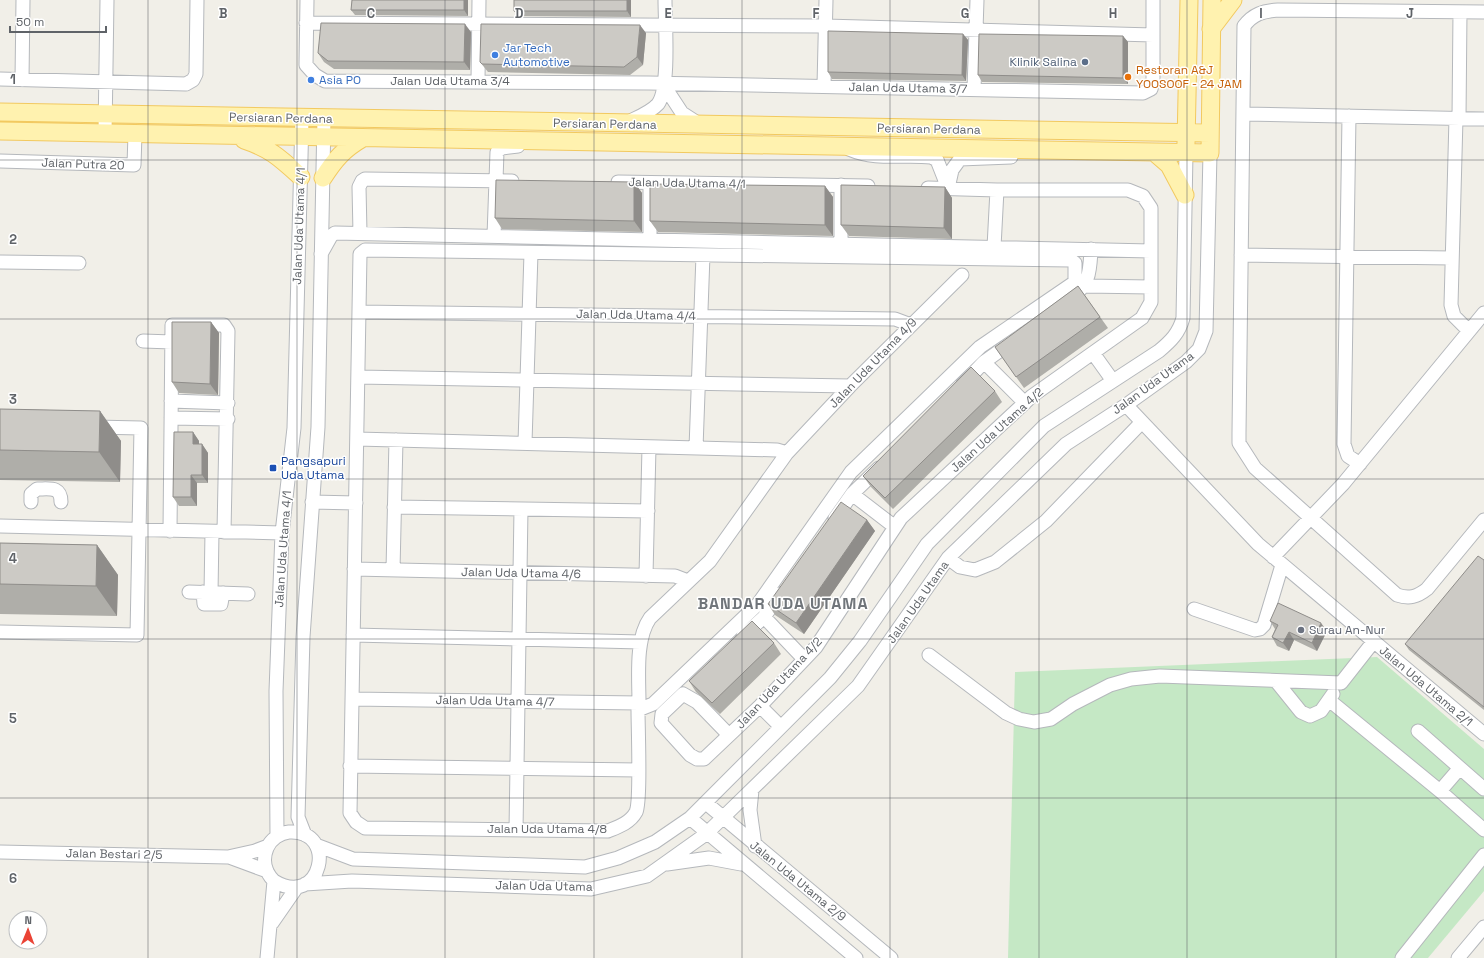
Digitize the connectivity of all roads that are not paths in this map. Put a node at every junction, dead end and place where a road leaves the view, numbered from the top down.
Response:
1 (23, 0) edge
2 (107, 0) edge
3 (197, 0) edge
4 (307, 0) edge
5 (479, 0) edge
6 (665, 0) edge
7 (826, 0) edge
8 (977, 0) edge
9 (1154, 0) edge
10 (1189, 0) edge
11 (1212, 0) edge
12 (1232, 0) edge
13 (1460, 12) junction
14 (1484, 12) edge
15 (306, 22) junction
16 (479, 24) junction
17 (665, 24) junction
18 (825, 26) junction
19 (1211, 29) junction
20 (976, 31) junction
21 (1153, 34) junction
22 (0, 79) edge
23 (22, 80) junction
24 (478, 81) junction
25 (106, 82) junction
26 (665, 85) junction
27 (824, 86) junction
28 (974, 89) junction
29 (1187, 94) junction
30 (0, 112) edge
31 (106, 114) junction
32 (1243, 114) junction
33 (1349, 116) junction
34 (302, 118) junction
35 (324, 118) junction
36 (1458, 118) junction
37 (1484, 119) edge
38 (624, 124) junction
39 (700, 125) junction
40 (0, 131) edge
41 (1157, 132) junction
42 (105, 133) junction
43 (1186, 133) junction
44 (1210, 133) junction
45 (135, 134) junction
46 (230, 135) junction
47 (302, 136) junction
48 (324, 137) junction
49 (364, 138) junction
50 (547, 141) junction
51 (845, 146) junction
52 (1041, 150) junction
53 (1154, 152) junction
54 (1186, 152) junction
55 (1210, 153) junction
56 (0, 161) edge
57 (301, 177) junction
58 (323, 178) junction
59 (495, 180) junction
60 (526, 181) edge
61 (604, 182) edge
62 (650, 183) junction
63 (841, 185) junction
64 (879, 186) edge
65 (917, 187) edge
66 (948, 188) junction
67 (997, 190) junction
68 (1185, 194) junction
69 (360, 233) junction
70 (494, 236) junction
71 (650, 240) junction
72 (841, 244) junction
73 (994, 247) junction
74 (1091, 249) junction
75 (1151, 250) junction
76 (531, 253) junction
77 (321, 254) junction
78 (703, 255) junction
79 (1241, 255) junction
80 (1347, 257) junction
81 (1452, 258) junction
82 (0, 262) edge
83 (80, 263) dead end
84 (962, 275) dead end
85 (1085, 286) junction
86 (1151, 287) junction
87 (359, 312) junction
88 (1484, 313) edge
89 (530, 314) junction
90 (701, 316) junction
91 (911, 324) junction
92 (1469, 331) junction
93 (143, 341) dead end
94 (172, 342) junction
95 (1093, 353) junction
96 (984, 362) junction
97 (358, 377) junction
98 (527, 380) junction
99 (1113, 381) junction
100 (698, 383) junction
101 (850, 386) junction
102 (952, 396) edge
103 (171, 401) junction
104 (228, 403) junction
105 (1025, 404) junction
106 (1126, 405) junction
107 (171, 418) junction
108 (228, 419) junction
109 (1142, 422) junction
110 (84, 426) edge
111 (357, 439) junction
112 (396, 440) junction
113 (525, 443) junction
114 (650, 446) junction
115 (696, 448) junction
116 (787, 453) junction
117 (886, 462) edge
118 (1360, 464) junction
119 (852, 494) junction
120 (31, 502) dead end
121 (61, 502) dead end
122 (312, 502) junction
123 (356, 503) junction
124 (394, 507) junction
125 (521, 509) junction
126 (648, 511) junction
127 (1311, 518) junction
128 (1484, 520) edge
129 (0, 526) edge
130 (895, 527) junction
131 (827, 529) edge
132 (139, 530) junction
133 (170, 531) junction
134 (218, 532) junction
135 (282, 533) junction
136 (948, 558) junction
137 (1278, 561) junction
138 (800, 566) edge
139 (354, 569) junction
140 (393, 570) junction
141 (520, 573) junction
142 (646, 576) junction
143 (688, 581) junction
144 (189, 592) dead end
145 (212, 593) junction
146 (248, 594) dead end
147 (1194, 609) dead end
148 (764, 617) junction
149 (0, 632) edge
150 (353, 635) junction
151 (519, 639) junction
152 (1374, 641) junction
153 (641, 642) junction
154 (735, 644) edge
155 (929, 655) dead end
156 (804, 659) junction
157 (1276, 681) junction
158 (695, 683) edge
159 (1341, 683) junction
160 (683, 694) junction
161 (352, 699) junction
162 (1329, 700) junction
163 (518, 702) junction
164 (760, 706) junction
165 (639, 707) junction
166 (781, 727) junction
167 (1418, 731) dead end
168 (1484, 734) edge
169 (729, 735) junction
170 (350, 766) junction
171 (517, 768) junction
172 (1459, 769) junction
173 (638, 770) junction
174 (1484, 789) edge
175 (752, 790) junction
176 (1440, 791) junction
177 (706, 803) junction
178 (690, 818) junction
179 (722, 818) junction
180 (516, 830) junction
181 (1484, 830) edge
182 (706, 834) junction
183 (305, 835) junction
184 (273, 841) junction
185 (316, 845) junction
186 (755, 846) junction
187 (0, 852) edge
188 (228, 856) junction
189 (1484, 856) edge
190 (743, 864) junction
191 (663, 865) junction
192 (271, 876) junction
193 (301, 886) junction
194 (271, 924) junction
195 (1484, 927) edge
196 (267, 958) edge
197 (856, 958) edge
198 (891, 958) edge
199 (1402, 958) edge
200 (1458, 958) edge

1 - 23 street
2 - 25 street
3 - 25 street
4 - 15 street, Jalan Uda Utama 3/4
5 - 16 street
6 - 17 street
7 - 18 street
8 - 20 street
9 - 21 street
10 - 29 main road, Jalan Uda Utama
11 - 19 main road, Jalan Uda Utama
12 - 19 main road
13 - 14 street
13 - 32 street
13 - 36 street
15 - 16 street
15 - 24 street, Jalan Uda Utama 3/4
16 - 17 street
16 - 24 street
17 - 18 street
17 - 26 street
18 - 20 street
18 - 27 street
19 - 44 main road, Jalan Uda Utama
20 - 21 street
20 - 28 street
21 - 28 street, Jalan Uda Utama 3/7
22 - 23 street
23 - 25 street
24 - 26 street, Jalan Uda Utama 3/4
25 - 31 street
26 - 27 street, Jalan Uda Utama 3/7
26 - 38 street
26 - 39 street
27 - 28 street, Jalan Uda Utama 3/7
29 - 41 main road
29 - 43 main road, Jalan Uda Utama
30 - 31 main road, Persiaran Perdana
31 - 34 main road, Persiaran Perdana
31 - 42 street
32 - 33 street
32 - 79 street
33 - 36 street
33 - 80 street
34 - 35 main road, Persiaran Perdana
34 - 47 street, Jalan Uda Utama 4/1
35 - 38 main road, Persiaran Perdana
35 - 48 street, Jalan Uda Utama 4/1
36 - 37 street
36 - 81 street
38 - 39 main road, Persiaran Perdana
39 - 41 main road, Persiaran Perdana
40 - 42 main road, Persiaran Perdana
41 - 43 main road, Persiaran Perdana
42 - 45 main road, Persiaran Perdana
43 - 44 main road, Persiaran Perdana
43 - 54 main road, Jalan Uda Utama
44 - 55 main road, Jalan Uda Utama
45 - 46 main road, Persiaran Perdana
45 - 56 street, Jalan Putra 20
46 - 47 main road, Persiaran Perdana
46 - 57 main road
47 - 48 main road, Persiaran Perdana
47 - 57 street, Jalan Uda Utama 4/1
48 - 49 main road, Persiaran Perdana
48 - 58 street, Jalan Uda Utama 4/1
49 - 50 main road, Persiaran Perdana
49 - 58 main road
50 - 51 main road, Persiaran Perdana
50 - 59 street
51 - 52 main road, Persiaran Perdana
51 - 66 street
52 - 53 main road, Persiaran Perdana
52 - 66 street
53 - 54 main road, Persiaran Perdana
53 - 68 main road
54 - 55 main road, Persiaran Perdana
54 - 68 street, Jalan Uda Utama
55 - 106 street, Jalan Uda Utama
57 - 135 street, Jalan Uda Utama 4/1
58 - 77 street, Jalan Uda Utama 4/1
59 - 60 street
59 - 69 street
59 - 70 street
61 - 62 street, Jalan Uda Utama 4/1
62 - 63 street, Jalan Uda Utama 4/1
62 - 71 street
63 - 64 street, Jalan Uda Utama 4/1
63 - 72 street
65 - 66 street
66 - 67 street
67 - 73 street
67 - 75 street, Jalan Uda Utama 4/2
68 - 99 street, Jalan Uda Utama
69 - 70 street
69 - 77 street, Jalan Uda Utama 4/1
70 - 71 street
71 - 72 street
72 - 73 street
73 - 74 street
74 - 75 street
74 - 85 street
75 - 86 street, Jalan Uda Utama 4/2
76 - 78 street
76 - 87 street
76 - 89 street
77 - 122 street, Jalan Uda Utama 4/1
78 - 90 street
78 - 165 street
79 - 80 street
79 - 127 street
80 - 81 street
80 - 118 street
81 - 92 street
82 - 83 street
84 - 91 street, Jalan Uda Utama 4/9
85 - 86 street
85 - 96 street
86 - 95 street, Jalan Uda Utama 4/2
87 - 89 street, Jalan Uda Utama 4/4
87 - 97 street
88 - 92 street
89 - 90 street, Jalan Uda Utama 4/4
89 - 98 street
90 - 91 street, Jalan Uda Utama 4/4
90 - 100 street
91 - 101 street, Jalan Uda Utama 4/9
92 - 118 street
93 - 94 street
94 - 103 street
94 - 104 street
95 - 99 street
95 - 105 street, Jalan Uda Utama 4/2
96 - 102 street
96 - 105 street
97 - 98 street
97 - 111 street
98 - 100 street
98 - 113 street
99 - 166 street, Jalan Uda Utama
100 - 101 street
100 - 115 street
101 - 116 street, Jalan Uda Utama 4/9
103 - 104 street
103 - 107 street
104 - 108 street
105 - 130 street, Jalan Uda Utama 4/2
106 - 109 street, Jalan Uda Utama 2/1
106 - 136 street, Jalan Uda Utama
107 - 108 street
107 - 133 street
108 - 134 street
109 - 136 street
109 - 137 street, Jalan Uda Utama 2/1
110 - 132 street
111 - 112 street
111 - 123 street
112 - 113 street
112 - 124 street
113 - 114 street
114 - 115 street
114 - 126 street
115 - 116 street
116 - 143 street, Jalan Uda Utama 4/9
117 - 119 street
118 - 127 street
119 - 130 street
119 - 131 street
120 - 121 street
122 - 123 street
122 - 183 street, Jalan Uda Utama 4/1
123 - 139 street
124 - 125 street
124 - 140 street
125 - 126 street
125 - 141 street
126 - 142 street
127 - 128 street
127 - 137 street
129 - 132 street
130 - 156 street, Jalan Uda Utama 4/2
132 - 133 street
132 - 149 street
133 - 134 street
134 - 135 street
134 - 145 street
135 - 184 street, Jalan Uda Utama 4/1
136 - 175 street, Jalan Uda Utama
137 - 147 street
137 - 152 street, Jalan Uda Utama 2/1
138 - 148 street
139 - 140 street, Jalan Uda Utama 4/6
139 - 150 street
140 - 141 street, Jalan Uda Utama 4/6
141 - 142 street, Jalan Uda Utama 4/6
141 - 151 street
142 - 143 street, Jalan Uda Utama 4/6
143 - 153 street, Jalan Uda Utama 4/8
144 - 145 street
145 - 146 street
148 - 154 street
148 - 156 street
150 - 151 street
150 - 161 street
151 - 153 street
151 - 163 street
152 - 159 street
152 - 168 street, Jalan Uda Utama 2/1
153 - 165 street, Jalan Uda Utama 4/8
155 - 157 street
156 - 164 street, Jalan Uda Utama 4/2
157 - 159 street
157 - 162 street
158 - 160 street
159 - 162 street
160 - 169 street
160 - 169 street, Jalan Uda Utama 4/2
161 - 163 street, Jalan Uda Utama 4/7
161 - 170 street
162 - 176 street
163 - 165 street, Jalan Uda Utama 4/7
163 - 171 street
164 - 166 street
164 - 169 street, Jalan Uda Utama 4/2
165 - 173 street, Jalan Uda Utama 4/8
166 - 177 street, Jalan Uda Utama
167 - 172 street
170 - 171 street
170 - 180 street, Jalan Uda Utama 4/8
171 - 173 street
171 - 180 street
172 - 174 street
172 - 176 street
173 - 180 street, Jalan Uda Utama 4/8
175 - 179 street, Jalan Uda Utama
175 - 186 street
176 - 181 street
177 - 178 street, Jalan Uda Utama
177 - 179 street, Jalan Uda Utama 2/9
178 - 182 street, Jalan Uda Utama 2/9
178 - 185 street, Jalan Uda Utama
179 - 182 street, Jalan Uda Utama
179 - 186 street, Jalan Uda Utama 2/9
182 - 190 street, Jalan Uda Utama 2/9
182 - 191 street, Jalan Uda Utama
183 - 184 street
183 - 185 street
184 - 188 street, Jalan Bestari 2/5
184 - 192 street
185 - 193 street
186 - 198 street, Jalan Uda Utama 2/9
187 - 188 street, Jalan Bestari 2/5
188 - 192 street, Jalan Bestari 2/5
189 - 199 street
190 - 191 street
190 - 197 street, Jalan Uda Utama 2/9
191 - 193 street, Jalan Uda Utama
192 - 193 street
192 - 194 street
193 - 194 street
194 - 196 street
195 - 200 street

